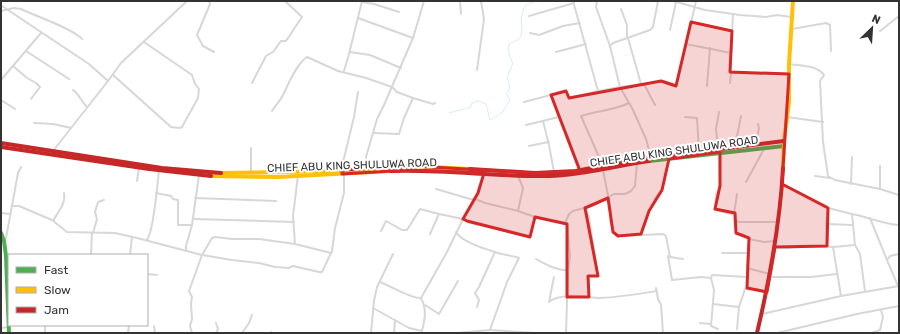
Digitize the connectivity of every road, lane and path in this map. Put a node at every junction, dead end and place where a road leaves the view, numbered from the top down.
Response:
1 (187, 1) edge
2 (209, 1) edge
3 (285, 1) edge
4 (294, 1) edge
5 (424, 1) edge
6 (460, 1) edge
7 (481, 1) edge
8 (597, 1) edge
9 (658, 1) edge
10 (673, 1) edge
11 (696, 1) edge
12 (793, 1) edge
13 (362, 2) edge
14 (574, 2) edge
15 (676, 2) junction
16 (1, 5) edge
17 (291, 6) junction
18 (695, 7) junction
19 (6, 9) junction
20 (622, 9) dead end
21 (1, 11) edge
22 (399, 12) dead end
23 (461, 14) dead end
24 (733, 14) junction
25 (529, 16) dead end
26 (791, 16) junction
27 (899, 16) edge
28 (358, 18) junction
29 (691, 22) junction
30 (580, 23) junction
31 (790, 29) junction
32 (670, 30) dead end
33 (732, 31) junction
34 (880, 31) dead end
35 (41, 33) junction
36 (530, 33) dead end
37 (413, 38) junction
38 (628, 38) junction
39 (82, 39) dead end
40 (608, 40) junction
41 (144, 42) junction
42 (613, 43) junction
43 (586, 44) junction
44 (686, 44) junction
45 (610, 46) junction
46 (710, 48) junction
47 (831, 50) dead end
48 (26, 51) junction
49 (214, 52) dead end
50 (350, 52) junction
51 (556, 52) dead end
52 (731, 53) junction
53 (789, 64) junction
54 (13, 66) junction
55 (400, 68) junction
56 (477, 70) dead end
57 (344, 72) junction
58 (731, 73) junction
59 (113, 74) junction
60 (789, 74) junction
61 (68, 79) dead end
62 (1, 80) edge
63 (108, 81) junction
64 (252, 83) dead end
65 (730, 83) dead end
66 (642, 84) junction
67 (707, 86) dead end
68 (620, 87) junction
69 (392, 88) junction
70 (73, 90) dead end
71 (598, 91) junction
72 (358, 92) dead end
73 (551, 95) junction
74 (413, 98) junction
75 (1, 100) edge
76 (31, 100) dead end
77 (524, 102) dead end
78 (435, 103) dead end
79 (629, 103) junction
80 (655, 105) dead end
81 (87, 108) junction
82 (15, 109) dead end
83 (272, 111) dead end
84 (718, 112) dead end
85 (741, 116) dead end
86 (559, 117) junction
87 (684, 117) dead end
88 (787, 117) junction
89 (543, 121) junction
90 (823, 122) junction
91 (34, 123) dead end
92 (758, 124) dead end
93 (526, 125) dead end
94 (71, 128) junction
95 (373, 133) junction
96 (549, 142) junction
97 (1, 143) edge
98 (756, 144) junction
99 (784, 144) junction
100 (529, 146) dead end
101 (735, 146) junction
102 (1, 147) edge
103 (765, 147) junction
104 (251, 148) dead end
105 (719, 150) junction
106 (53, 151) junction
107 (699, 151) junction
108 (670, 157) junction
109 (852, 157) dead end
110 (649, 158) junction
111 (98, 160) junction
112 (637, 163) junction
113 (880, 166) dead end
114 (22, 167) dead end
115 (139, 168) junction
116 (603, 168) junction
117 (365, 169) junction
118 (580, 170) junction
119 (159, 171) junction
120 (497, 172) junction
121 (554, 172) junction
122 (251, 173) junction
123 (343, 173) junction
124 (484, 173) junction
125 (199, 175) junction
126 (242, 175) junction
127 (298, 175) junction
128 (518, 176) junction
129 (815, 176) dead end
130 (830, 178) junction
131 (137, 181) dead end
132 (746, 182) dead end
133 (782, 184) junction
134 (851, 184) junction
135 (436, 189) dead end
136 (880, 189) junction
137 (64, 193) dead end
138 (156, 193) junction
139 (737, 194) dead end
140 (899, 195) edge
141 (608, 197) junction
142 (195, 198) junction
143 (475, 199) junction
144 (104, 200) dead end
145 (13, 201) junction
146 (276, 201) dead end
147 (12, 206) junction
148 (19, 206) junction
149 (584, 208) junction
150 (828, 208) junction
151 (518, 211) junction
152 (2, 214) edge
153 (10, 214) junction
154 (439, 214) junction
155 (734, 214) junction
156 (852, 214) junction
157 (536, 217) junction
158 (870, 218) junction
159 (193, 219) junction
160 (463, 219) junction
161 (53, 220) junction
162 (734, 220) junction
163 (294, 222) junction
164 (566, 222) junction
165 (779, 222) junction
166 (826, 224) junction
167 (853, 224) junction
168 (192, 225) junction
169 (899, 225) edge
170 (381, 230) dead end
171 (456, 232) junction
172 (1, 233) edge
173 (92, 233) junction
174 (430, 234) dead end
175 (641, 234) junction
176 (132, 237) junction
177 (749, 239) junction
178 (147, 240) junction
179 (4, 241) junction
180 (776, 241) junction
181 (295, 244) junction
182 (855, 245) junction
183 (186, 246) junction
184 (827, 246) junction
185 (776, 247) junction
186 (832, 247) junction
187 (182, 249) junction
188 (186, 250) junction
189 (495, 252) junction
190 (722, 252) dead end
191 (331, 253) junction
192 (748, 253) junction
193 (91, 254) edge
194 (130, 254) edge
195 (393, 254) dead end
196 (899, 254) edge
197 (202, 255) junction
198 (668, 256) dead end
199 (536, 259) dead end
200 (683, 259) dead end
201 (887, 260) junction
202 (746, 268) junction
203 (568, 270) junction
204 (148, 274) edge
205 (836, 274) junction
206 (158, 275) dead end
207 (770, 275) junction
208 (554, 277) dead end
209 (746, 277) junction
210 (711, 278) junction
211 (458, 281) dead end
212 (380, 282) junction
213 (898, 286) edge
214 (746, 288) junction
215 (8, 290) edge
216 (865, 291) junction
217 (767, 292) junction
218 (841, 296) junction
219 (567, 297) junction
220 (589, 297) junction
221 (421, 298) junction
222 (424, 304) junction
223 (713, 304) junction
224 (739, 306) junction
225 (899, 306) edge
226 (477, 307) dead end
227 (373, 308) junction
228 (881, 309) junction
229 (762, 314) junction
230 (252, 315) dead end
231 (8, 316) edge
232 (395, 320) junction
233 (216, 322) dead end
234 (700, 323) dead end
235 (711, 324) junction
236 (45, 326) edge
237 (154, 326) dead end
238 (8, 327) junction
239 (1, 328) edge
240 (718, 329) dead end
241 (737, 329) dead end
242 (490, 330) junction
243 (423, 332) edge
244 (502, 332) edge
245 (525, 332) edge
246 (880, 332) edge
247 (9, 333) edge
248 (63, 333) edge
249 (154, 333) edge
250 (192, 333) edge
251 (216, 333) edge
252 (242, 333) edge
253 (371, 333) edge
254 (394, 333) edge
255 (456, 333) edge
256 (537, 333) edge
257 (566, 333) edge
258 (663, 333) edge
259 (757, 333) edge
260 (777, 333) edge
261 (871, 333) edge

1 - 41 street
2 - 49 street
3 - 17 street
4 - 17 street
5 - 37 street
6 - 23 street
7 - 56 street
8 - 40 street
9 - 38 street
10 - 15 street
11 - 18 street
12 - 26 street
13 - 22 street
13 - 28 street
14 - 25 street
14 - 30 street
15 - 18 street
15 - 32 street
16 - 19 street
16 - 21 street
17 - 64 street
18 - 24 street
18 - 29 street
19 - 21 street
19 - 35 street
19 - 39 street
20 - 38 street
24 - 26 street
24 - 33 street
26 - 31 street
27 - 34 street
28 - 37 street
28 - 50 street
29 - 33 street
29 - 44 street
30 - 36 street
30 - 43 street
31 - 47 street
31 - 53 street
33 - 52 street
35 - 48 street
35 - 63 street
37 - 55 street
38 - 42 street
38 - 66 street
40 - 42 street
40 - 45 street
41 - 59 street
41 - 59 street
42 - 45 street
43 - 51 street
43 - 71 street
44 - 46 street
44 - 66 street
45 - 68 street
46 - 52 street
46 - 67 street
48 - 54 street
48 - 61 street
50 - 55 street
50 - 57 street
52 - 58 street
53 - 60 street
53 - 90 street
54 - 62 street
54 - 76 street
55 - 69 street
57 - 69 street
57 - 83 street
58 - 60 street
58 - 65 street
59 - 63 street
60 - 88 street
63 - 81 street
66 - 68 street
66 - 80 street
68 - 71 street
68 - 79 street
69 - 74 street
69 - 95 street
70 - 81 street
71 - 73 street
72 - 123 street
73 - 77 street
73 - 86 street
74 - 78 street
74 - 95 street
75 - 82 street
79 - 110 street
79 - 116 street
81 - 94 street
84 - 105 street
85 - 101 street
86 - 89 street
86 - 118 street
87 - 107 street
88 - 90 street
88 - 99 street
89 - 93 street
89 - 96 street
90 - 130 street
91 - 94 street
92 - 98 street
94 - 106 street
95 - 117 street
96 - 100 street
96 - 121 street
97 - 106 street
98 - 99 street
98 - 101 street
99 - 103 street, CHIEF ABU KING SHULUWA ROAD
99 - 133 street
101 - 105 street
102 - 111 street, CHIEF ABU KING SHULUWA ROAD
103 - 105 street, CHIEF ABU KING SHULUWA ROAD
103 - 132 street
104 - 122 street
105 - 107 street
105 - 108 street, CHIEF ABU KING SHULUWA ROAD
105 - 155 street
106 - 111 street
107 - 108 street
108 - 110 street
108 - 112 street, CHIEF ABU KING SHULUWA ROAD
108 - 175 street
109 - 134 street
110 - 116 street
111 - 115 street, CHIEF ABU KING SHULUWA ROAD
111 - 126 street
112 - 116 street, CHIEF ABU KING SHULUWA ROAD
112 - 141 street
113 - 136 street
114 - 145 street
115 - 119 street, CHIEF ABU KING SHULUWA ROAD
115 - 131 street
116 - 118 street
116 - 128 street, CHIEF ABU KING SHULUWA ROAD
116 - 141 street
117 - 120 street
117 - 123 street
118 - 121 street
119 - 125 street, CHIEF ABU KING SHULUWA ROAD
119 - 138 street
120 - 121 street
120 - 124 street, CHIEF ABU KING SHULUWA ROAD
120 - 128 street, CHIEF ABU KING SHULUWA ROAD
122 - 123 street
122 - 126 street
123 - 124 street, CHIEF ABU KING SHULUWA ROAD
123 - 127 street, CHIEF ABU KING SHULUWA ROAD
123 - 191 street
124 - 143 street
125 - 126 street, CHIEF ABU KING SHULUWA ROAD
125 - 142 street
126 - 127 street, CHIEF ABU KING SHULUWA ROAD
127 - 163 street
128 - 151 street
129 - 130 street
130 - 134 street
133 - 150 street
133 - 165 street
134 - 136 street
135 - 143 street
136 - 140 street
137 - 161 street
138 - 168 street
138 - 178 street
139 - 155 street
141 - 149 street
141 - 175 street
142 - 146 street
142 - 159 street
143 - 151 street
143 - 160 street
144 - 173 street
145 - 147 street
145 - 148 street
147 - 148 street
147 - 153 street
148 - 161 street
149 - 164 street
149 - 220 street
150 - 156 street
150 - 166 street
151 - 157 street
152 - 153 street
153 - 179 street
154 - 160 street
154 - 170 street
154 - 174 street
155 - 162 street
156 - 158 street
156 - 167 street
157 - 160 street
157 - 164 street
158 - 169 street
158 - 201 street
159 - 163 street
159 - 168 street
160 - 171 street
161 - 173 street
162 - 165 street
162 - 177 street
163 - 181 street
164 - 203 street
165 - 180 street
166 - 167 street
166 - 184 street
167 - 182 street
168 - 183 street
171 - 189 street
171 - 221 street
172 - 179 street
173 - 176 street
173 - 193 street
175 - 200 street
176 - 178 street
176 - 194 street
177 - 180 street
177 - 192 street
178 - 187 street
179 - 215 street
180 - 185 street
181 - 191 street
181 - 197 street
182 - 186 street
182 - 216 street
183 - 187 street
183 - 188 street
184 - 185 street
184 - 186 street
185 - 207 street
186 - 205 street
187 - 188 street
188 - 197 street
189 - 226 street
189 - 242 street
190 - 192 street
191 - 197 street
192 - 202 street
195 - 212 street
196 - 201 street
197 - 250 street
198 - 210 street
199 - 203 street
201 - 213 street
202 - 207 street
202 - 209 street
203 - 219 street
204 - 206 street
205 - 207 street
205 - 218 street
207 - 217 street
208 - 219 street
209 - 210 street
209 - 214 street
210 - 223 street
211 - 222 street
212 - 221 street
212 - 227 street
213 - 216 street
214 - 217 street
214 - 224 street
215 - 231 street
216 - 218 street
217 - 229 street
218 - 229 street
219 - 220 street
219 - 257 street
220 - 258 street
221 - 222 street
222 - 243 street
223 - 224 street
223 - 235 street
224 - 241 street
225 - 228 street
227 - 232 street
227 - 253 street
228 - 246 street
228 - 260 street
229 - 259 street
230 - 252 street
231 - 238 street
232 - 243 street
232 - 254 street
233 - 251 street
234 - 235 street
235 - 240 street
236 - 248 street
237 - 249 street
238 - 239 street
238 - 247 street
242 - 244 street
242 - 255 street
244 - 245 street
245 - 256 street
246 - 261 street

